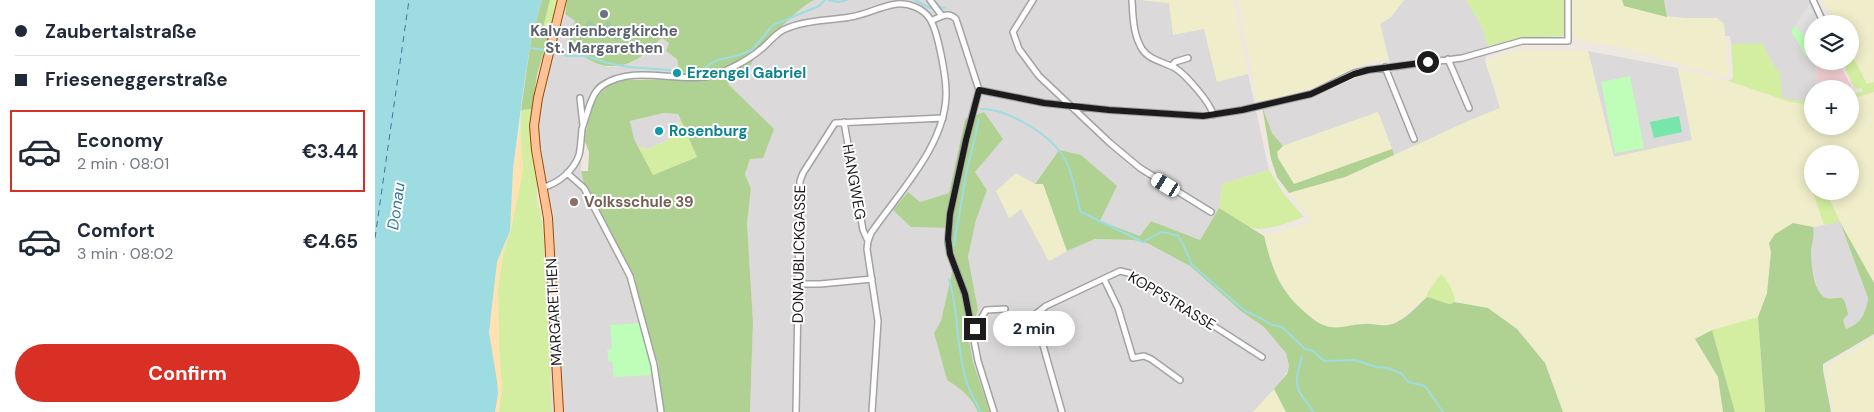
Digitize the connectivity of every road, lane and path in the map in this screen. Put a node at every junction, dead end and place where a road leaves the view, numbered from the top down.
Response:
1 (562, 0) edge
2 (930, 0) edge
3 (1033, 0) edge
4 (1133, 0) edge
5 (1568, 0) edge
6 (1813, 0) edge
7 (898, 2) edge
8 (1820, 15) edge
9 (942, 16) junction
10 (931, 21) junction
11 (1188, 58) dead end
12 (1448, 58) junction
13 (1171, 66) junction
14 (1385, 67) junction
15 (979, 90) junction
16 (580, 98) dead end
17 (1069, 106) junction
18 (1469, 108) dead end
19 (1213, 115) junction
20 (943, 118) junction
21 (844, 122) junction
22 (583, 125) junction
23 (1414, 139) dead end
24 (567, 173) junction
25 (544, 187) junction
26 (1211, 212) dead end
27 (867, 241) junction
28 (872, 278) junction
29 (1104, 280) junction
30 (798, 284) junction
31 (1005, 309) dead end
32 (972, 330) junction
33 (1262, 357) dead end
34 (1180, 380) dead end
35 (559, 412) edge
36 (661, 412) edge
37 (796, 412) edge
38 (872, 412) edge
39 (994, 412) edge
40 (1062, 412) edge

1 - 25 main road, MARGARETHEN
2 - 9 street
3 - 17 street
4 - 13 street
5 - 12 street
6 - 8 street
7 - 10 street
7 - 22 street
9 - 10 street
9 - 15 street
10 - 20 street
11 - 13 street
12 - 14 street
12 - 18 street
13 - 19 street
14 - 19 street
14 - 23 street
15 - 17 street
15 - 32 street
16 - 22 street
17 - 19 street
17 - 26 street
20 - 21 street
20 - 27 street
21 - 27 street, HANGWEG
21 - 30 street, DONAUBLICKGASSE
22 - 24 street
24 - 25 street
24 - 36 street
25 - 35 main road, MARGARETHEN
27 - 28 street, HANGWEG
28 - 30 street
28 - 38 street, HANGWEG
29 - 33 street, KOPPSTRASSE
29 - 34 street
29 - 40 street, KOPPSTRASSE
30 - 37 street, DONAUBLICKGASSE
31 - 32 street
32 - 39 street

